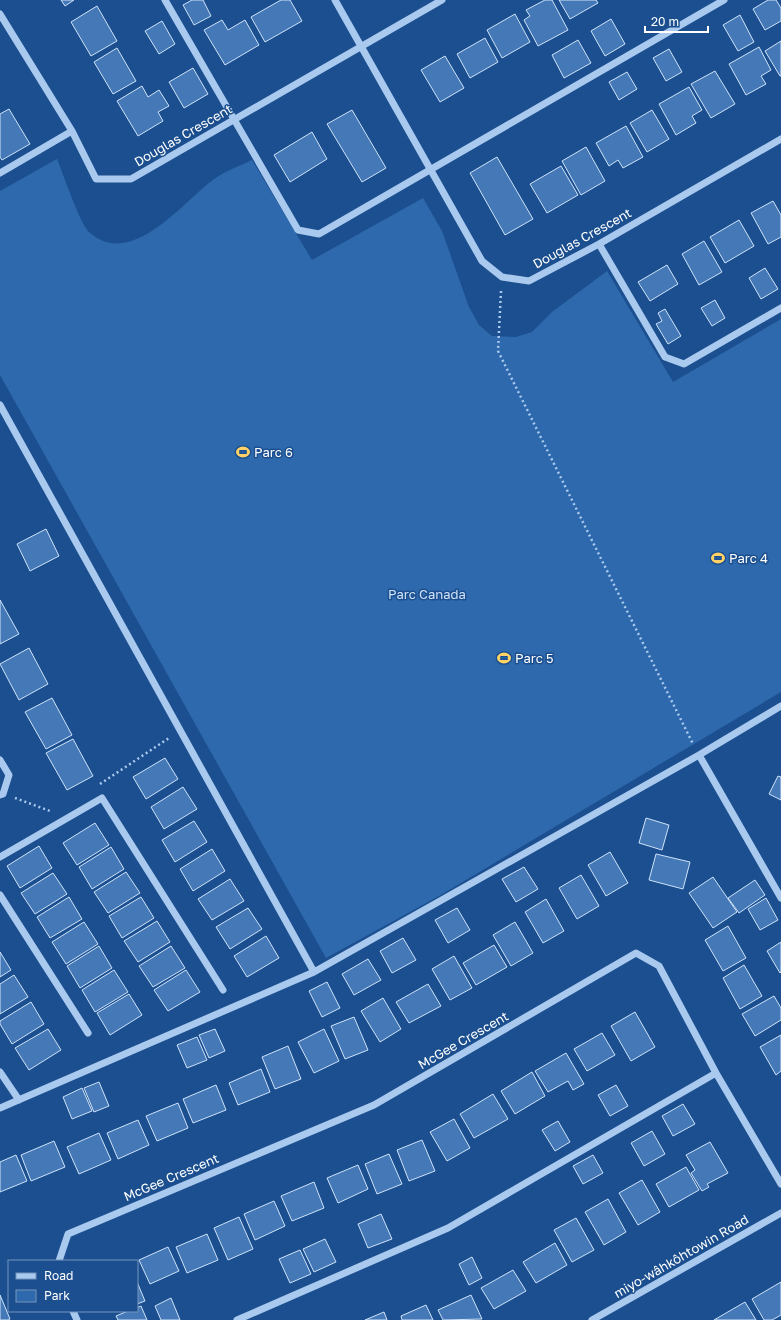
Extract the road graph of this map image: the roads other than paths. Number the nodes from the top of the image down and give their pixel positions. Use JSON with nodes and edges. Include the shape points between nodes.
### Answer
{"nodes":[{"id":1,"x":165,"y":0,"type":"edge"},
{"id":2,"x":335,"y":0,"type":"edge"},
{"id":3,"x":442,"y":0,"type":"edge"},
{"id":4,"x":724,"y":0,"type":"edge"},
{"id":5,"x":0,"y":14,"type":"edge"},
{"id":6,"x":362,"y":47,"type":"junction"},
{"id":7,"x":233,"y":119,"type":"junction"},
{"id":8,"x":72,"y":131,"type":"junction"},
{"id":9,"x":781,"y":138,"type":"edge"},
{"id":10,"x":432,"y":169,"type":"junction"},
{"id":11,"x":0,"y":173,"type":"edge"},
{"id":12,"x":599,"y":244,"type":"junction"},
{"id":13,"x":781,"y":308,"type":"edge"},
{"id":14,"x":0,"y":405,"type":"edge"},
{"id":15,"x":781,"y":706,"type":"edge"},
{"id":16,"x":698,"y":755,"type":"junction"},
{"id":17,"x":0,"y":760,"type":"edge"},
{"id":18,"x":1,"y":794,"type":"edge"},
{"id":19,"x":0,"y":857,"type":"edge"},
{"id":20,"x":0,"y":895,"type":"edge"},
{"id":21,"x":781,"y":898,"type":"edge"},
{"id":22,"x":314,"y":972,"type":"junction"},
{"id":23,"x":223,"y":990,"type":"dead end"},
{"id":24,"x":88,"y":1033,"type":"dead end"},
{"id":25,"x":0,"y":1072,"type":"edge"},
{"id":26,"x":716,"y":1073,"type":"junction"},
{"id":27,"x":19,"y":1100,"type":"junction"},
{"id":28,"x":0,"y":1108,"type":"edge"},
{"id":29,"x":781,"y":1184,"type":"edge"},
{"id":30,"x":781,"y":1213,"type":"edge"},
{"id":31,"x":59,"y":1260,"type":"edge"},
{"id":32,"x":237,"y":1320,"type":"edge"},
{"id":33,"x":592,"y":1320,"type":"edge"}],
"edges":[{"from":1,"to":7,"type":"street"},
{"from":2,"to":6,"type":"street"},
{"from":3,"to":6,"type":"street","name":"Douglas Crescent"},
{"from":4,"to":10,"type":"street"},
{"from":5,"to":8,"type":"street","name":"Douglas Crescent"},
{"from":6,"to":7,"type":"street","name":"Douglas Crescent"},
{"from":6,"to":10,"type":"street"},
{"from":7,"to":8,"type":"street","name":"Douglas Crescent","via":[[131,179],[96,179]]},
{"from":7,"to":10,"type":"street","via":[[298,230],[319,234]]},
{"from":8,"to":11,"type":"street"},
{"from":9,"to":12,"type":"street","name":"Douglas Crescent"},
{"from":10,"to":12,"type":"street","name":"Douglas Crescent","via":[[482,261],[502,277],[529,281]]},
{"from":12,"to":13,"type":"street","via":[[665,357],[684,364]]},
{"from":14,"to":22,"type":"street"},
{"from":15,"to":16,"type":"street"},
{"from":16,"to":21,"type":"street"},
{"from":16,"to":22,"type":"street"},
{"from":17,"to":18,"type":"street","via":[[8,775]]},
{"from":19,"to":23,"type":"street","via":[[102,798]]},
{"from":20,"to":24,"type":"street"},
{"from":22,"to":27,"type":"street"},
{"from":25,"to":27,"type":"street"},
{"from":26,"to":29,"type":"street","name":"McGee Crescent"},
{"from":26,"to":31,"type":"street","name":"McGee Crescent","via":[[659,966],[636,953],[374,1105],[68,1234]]},
{"from":26,"to":32,"type":"street","via":[[448,1228]]},
{"from":27,"to":28,"type":"street"},
{"from":30,"to":33,"type":"street","name":"miyo-wâhkôhtowin Road"}]}
